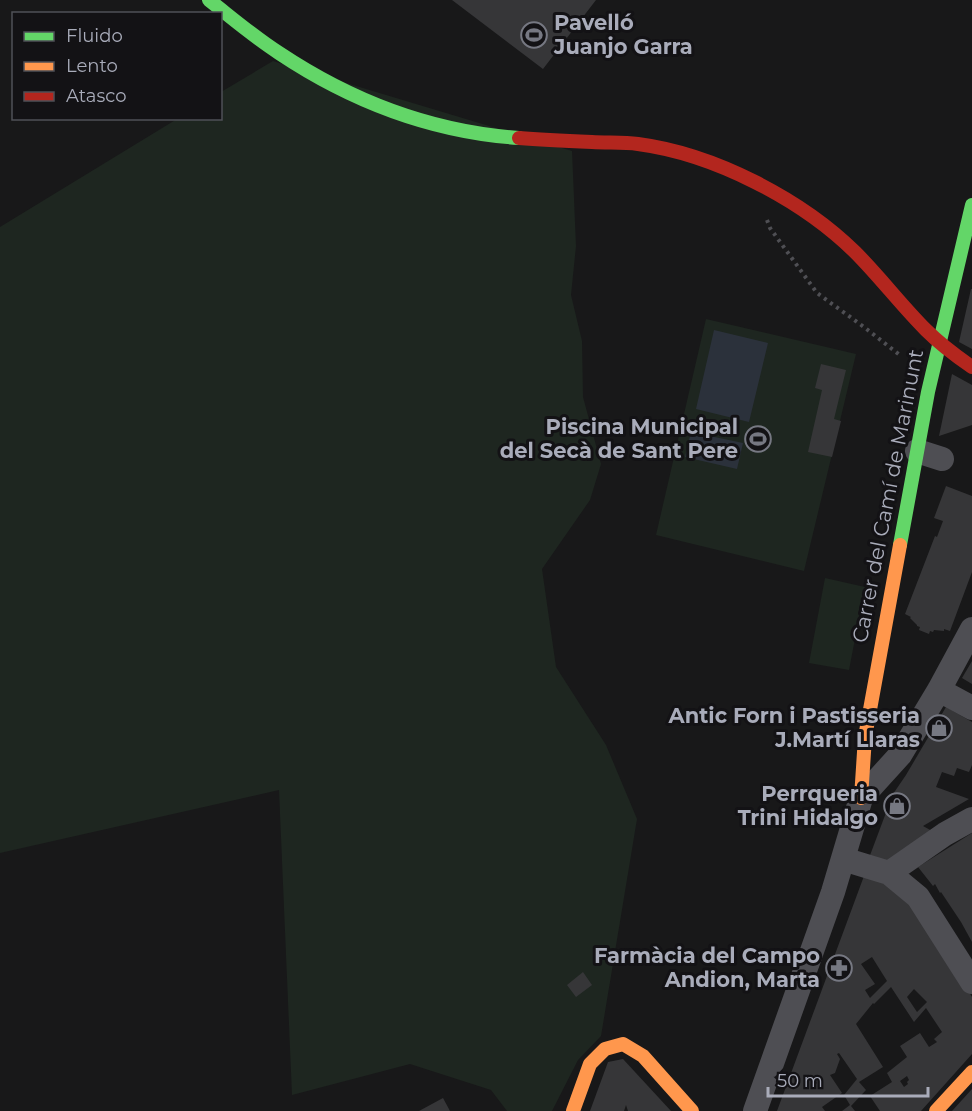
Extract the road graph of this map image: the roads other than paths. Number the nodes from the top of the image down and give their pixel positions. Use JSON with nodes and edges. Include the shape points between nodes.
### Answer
{"nodes":[{"id":1,"x":209,"y":0,"type":"edge"},
{"id":2,"x":972,"y":205,"type":"edge"},
{"id":3,"x":970,"y":220,"type":"edge"},
{"id":4,"x":939,"y":342,"type":"junction"},
{"id":5,"x":972,"y":367,"type":"edge"},
{"id":6,"x":917,"y":451,"type":"junction"},
{"id":7,"x":942,"y":459,"type":"dead end"},
{"id":8,"x":972,"y":629,"type":"edge"},
{"id":9,"x":939,"y":690,"type":"junction"},
{"id":10,"x":972,"y":708,"type":"edge"},
{"id":11,"x":861,"y":798,"type":"junction"},
{"id":12,"x":972,"y":819,"type":"edge"},
{"id":13,"x":843,"y":860,"type":"junction"},
{"id":14,"x":889,"y":873,"type":"junction"},
{"id":15,"x":972,"y":982,"type":"edge"},
{"id":16,"x":972,"y":1072,"type":"edge"},
{"id":17,"x":573,"y":1111,"type":"edge"},
{"id":18,"x":692,"y":1111,"type":"edge"},
{"id":19,"x":755,"y":1111,"type":"edge"},
{"id":20,"x":936,"y":1111,"type":"edge"}],
"edges":[{"from":1,"to":4,"type":"street","via":[[303,69],[418,120],[503,136],[648,145],[751,181],[830,230]]},
{"from":2,"to":3,"type":"street","name":"Carrer del Camí de Marinunt"},
{"from":3,"to":4,"type":"street","name":"Carrer del Camí de Marinunt"},
{"from":4,"to":5,"type":"street"},
{"from":4,"to":6,"type":"street","name":"Carrer del Camí de Marinunt"},
{"from":6,"to":7,"type":"street"},
{"from":6,"to":11,"type":"street","name":"Carrer del Camí de Marinunt","via":[[865,737]]},
{"from":8,"to":9,"type":"street"},
{"from":9,"to":10,"type":"street"},
{"from":9,"to":11,"type":"street","via":[[900,754]]},
{"from":11,"to":13,"type":"street"},
{"from":12,"to":14,"type":"street"},
{"from":13,"to":14,"type":"street"},
{"from":13,"to":19,"type":"street"},
{"from":14,"to":15,"type":"street","via":[[918,897]]},
{"from":16,"to":20,"type":"street"},
{"from":17,"to":18,"type":"street","via":[[590,1064],[604,1049],[623,1044],[643,1056]]}]}
